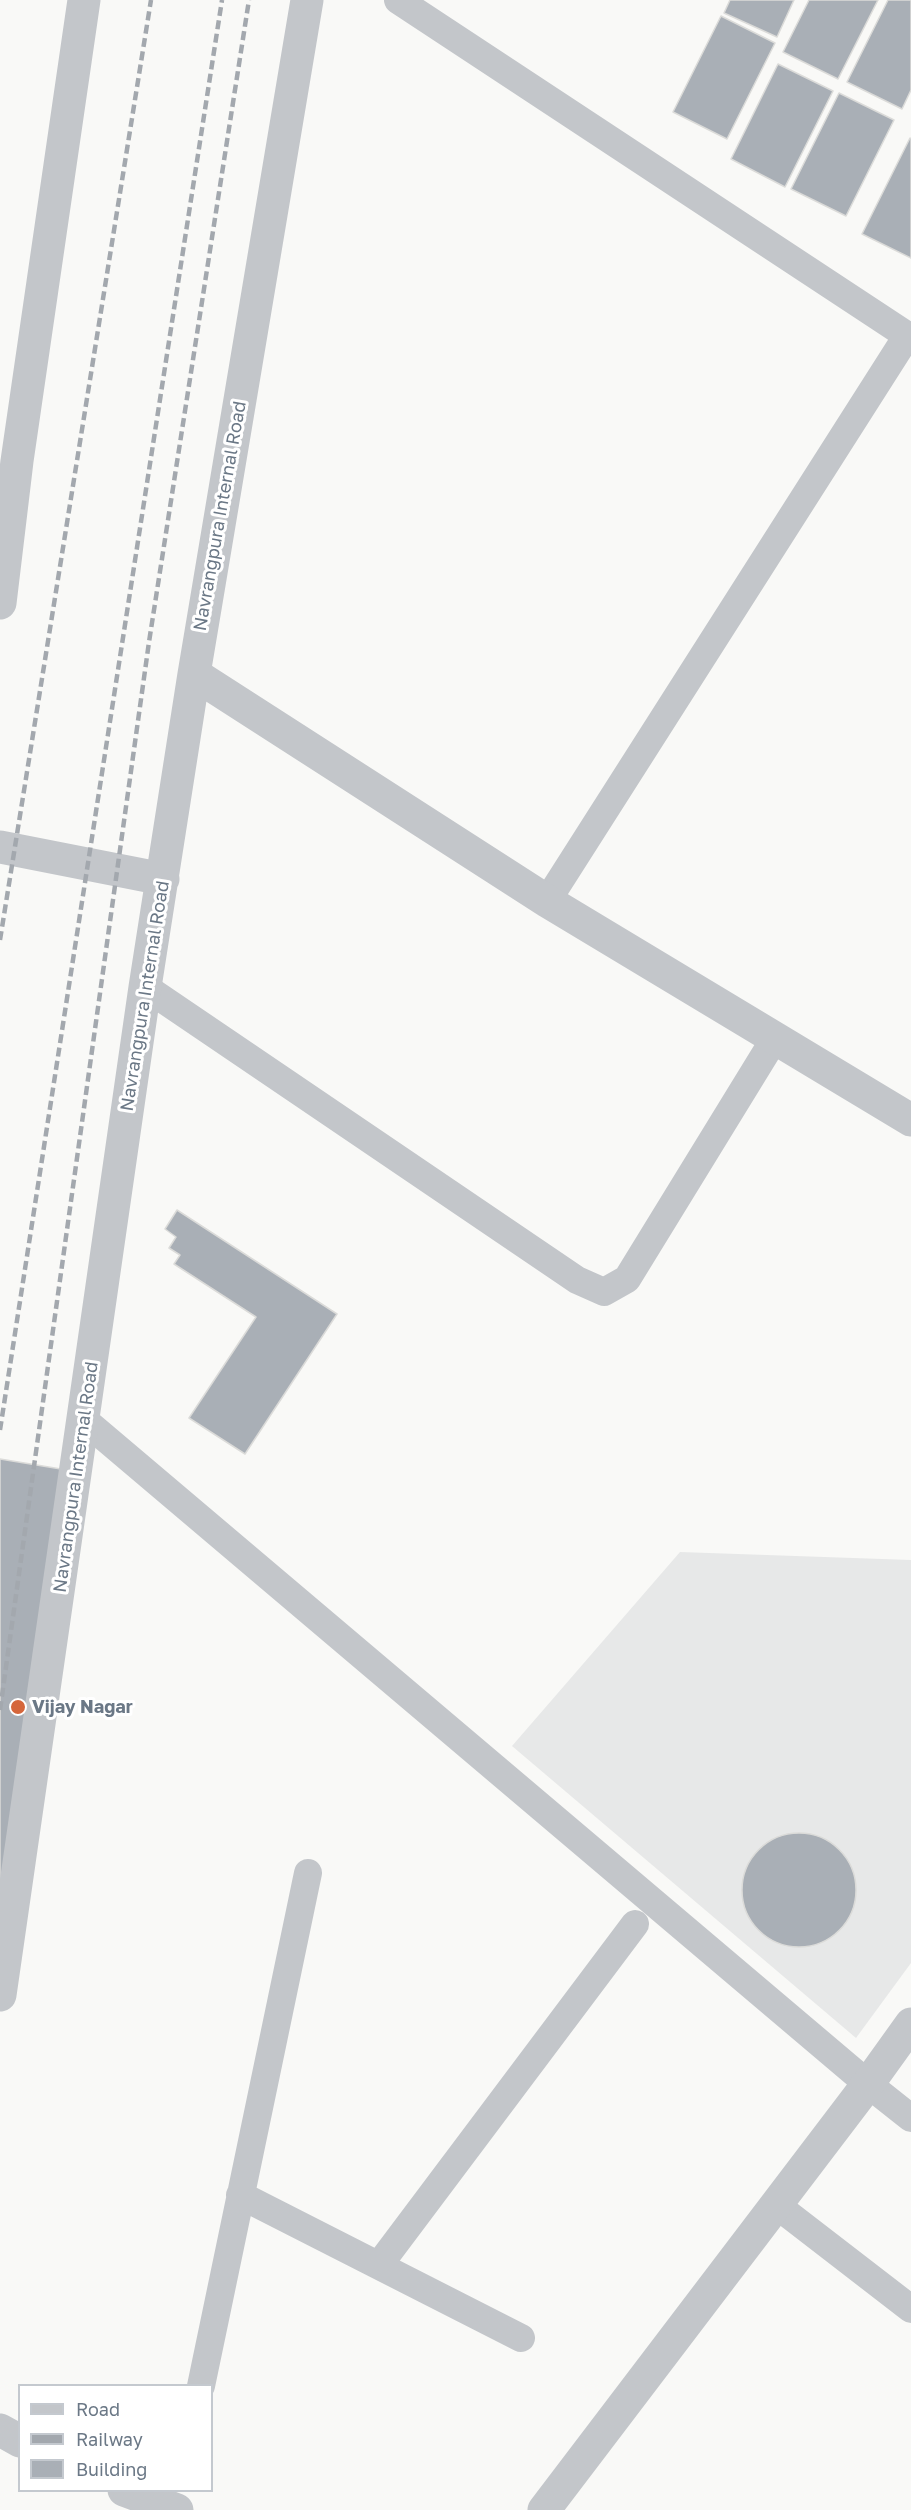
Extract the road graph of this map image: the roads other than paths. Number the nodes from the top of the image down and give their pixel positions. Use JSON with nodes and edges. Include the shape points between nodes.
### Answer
{"nodes":[{"id":1,"x":84,"y":0,"type":"edge"},
{"id":2,"x":307,"y":0,"type":"edge"},
{"id":3,"x":398,"y":0,"type":"edge"},
{"id":4,"x":909,"y":337,"type":"edge"},
{"id":5,"x":0,"y":603,"type":"edge"},
{"id":6,"x":194,"y":674,"type":"junction"},
{"id":7,"x":0,"y":847,"type":"edge"},
{"id":8,"x":163,"y":879,"type":"junction"},
{"id":9,"x":547,"y":901,"type":"junction"},
{"id":10,"x":145,"y":987,"type":"junction"},
{"id":11,"x":775,"y":1038,"type":"junction"},
{"id":12,"x":911,"y":1120,"type":"edge"},
{"id":13,"x":84,"y":1420,"type":"junction"},
{"id":14,"x":308,"y":1873,"type":"dead end"},
{"id":15,"x":635,"y":1924,"type":"dead end"},
{"id":16,"x":0,"y":1995,"type":"edge"},
{"id":17,"x":911,"y":2024,"type":"edge"},
{"id":18,"x":868,"y":2084,"type":"junction"},
{"id":19,"x":911,"y":2118,"type":"edge"},
{"id":20,"x":240,"y":2194,"type":"junction"},
{"id":21,"x":775,"y":2204,"type":"junction"},
{"id":22,"x":379,"y":2265,"type":"junction"},
{"id":23,"x":911,"y":2309,"type":"edge"},
{"id":24,"x":521,"y":2338,"type":"dead end"},
{"id":25,"x":201,"y":2384,"type":"edge"},
{"id":26,"x":0,"y":2430,"type":"edge"},
{"id":27,"x":18,"y":2440,"type":"edge"},
{"id":28,"x":132,"y":2492,"type":"edge"},
{"id":29,"x":177,"y":2503,"type":"edge"},
{"id":30,"x":544,"y":2510,"type":"edge"}],
"edges":[{"from":1,"to":5,"type":"street"},
{"from":2,"to":6,"type":"street","name":"Navrangpura Internal Road"},
{"from":3,"to":4,"type":"street"},
{"from":4,"to":9,"type":"street"},
{"from":6,"to":8,"type":"street","name":"Navrangpura Internal Road"},
{"from":6,"to":9,"type":"street"},
{"from":7,"to":8,"type":"street"},
{"from":8,"to":10,"type":"street","name":"Navrangpura Internal Road"},
{"from":9,"to":11,"type":"street"},
{"from":10,"to":11,"type":"street","via":[[567,1274],[604,1292],[627,1279]]},
{"from":10,"to":13,"type":"street","name":"Navrangpura Internal Road"},
{"from":11,"to":12,"type":"street"},
{"from":13,"to":16,"type":"street","name":"Navrangpura Internal Road"},
{"from":13,"to":18,"type":"street"},
{"from":14,"to":20,"type":"street"},
{"from":15,"to":22,"type":"street"},
{"from":17,"to":18,"type":"street"},
{"from":18,"to":19,"type":"street"},
{"from":18,"to":21,"type":"street"},
{"from":20,"to":22,"type":"street"},
{"from":20,"to":25,"type":"street"},
{"from":21,"to":23,"type":"street"},
{"from":21,"to":30,"type":"street"},
{"from":22,"to":24,"type":"street"},
{"from":26,"to":27,"type":"street"},
{"from":28,"to":29,"type":"street"}]}
